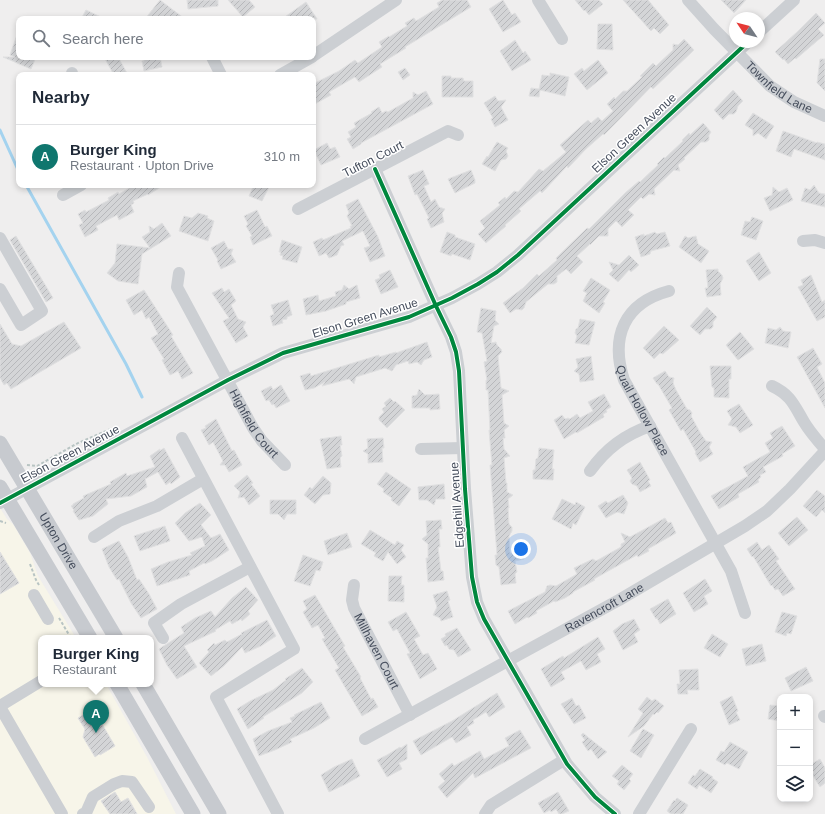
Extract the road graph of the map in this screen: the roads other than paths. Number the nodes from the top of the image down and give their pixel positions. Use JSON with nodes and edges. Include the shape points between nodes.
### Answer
{"nodes":[{"id":1,"x":538,"y":0,"type":"edge"},
{"id":2,"x":688,"y":0,"type":"edge"},
{"id":3,"x":794,"y":0,"type":"edge"},
{"id":4,"x":391,"y":1,"type":"edge"},
{"id":5,"x":765,"y":27,"type":"edge"},
{"id":6,"x":562,"y":39,"type":"dead end"},
{"id":7,"x":741,"y":48,"type":"edge"},
{"id":8,"x":737,"y":52,"type":"junction"},
{"id":9,"x":316,"y":54,"type":"edge"},
{"id":10,"x":214,"y":60,"type":"edge"},
{"id":11,"x":307,"y":60,"type":"edge"},
{"id":12,"x":220,"y":72,"type":"edge"},
{"id":13,"x":285,"y":72,"type":"edge"},
{"id":14,"x":825,"y":116,"type":"edge"},
{"id":15,"x":458,"y":135,"type":"dead end"},
{"id":16,"x":375,"y":169,"type":"junction"},
{"id":17,"x":75,"y":188,"type":"edge"},
{"id":18,"x":62,"y":195,"type":"dead end"},
{"id":19,"x":298,"y":209,"type":"dead end"},
{"id":20,"x":0,"y":238,"type":"edge"},
{"id":21,"x":803,"y":241,"type":"dead end"},
{"id":22,"x":825,"y":243,"type":"edge"},
{"id":23,"x":179,"y":273,"type":"dead end"},
{"id":24,"x":0,"y":289,"type":"edge"},
{"id":25,"x":669,"y":291,"type":"dead end"},
{"id":26,"x":436,"y":306,"type":"junction"},
{"id":27,"x":228,"y":380,"type":"junction"},
{"id":28,"x":772,"y":386,"type":"dead end"},
{"id":29,"x":650,"y":426,"type":"junction"},
{"id":30,"x":182,"y":438,"type":"dead end"},
{"id":31,"x":0,"y":443,"type":"edge"},
{"id":32,"x":463,"y":448,"type":"junction"},
{"id":33,"x":421,"y":449,"type":"dead end"},
{"id":34,"x":825,"y":450,"type":"edge"},
{"id":35,"x":285,"y":464,"type":"dead end"},
{"id":36,"x":590,"y":471,"type":"dead end"},
{"id":37,"x":204,"y":479,"type":"junction"},
{"id":38,"x":27,"y":488,"type":"junction"},
{"id":39,"x":2,"y":496,"type":"edge"},
{"id":40,"x":94,"y":537,"type":"dead end"},
{"id":41,"x":716,"y":544,"type":"junction"},
{"id":42,"x":250,"y":567,"type":"junction"},
{"id":43,"x":354,"y":585,"type":"dead end"},
{"id":44,"x":37,"y":591,"type":"road end"},
{"id":45,"x":745,"y":612,"type":"dead end"},
{"id":46,"x":52,"y":615,"type":"road end"},
{"id":47,"x":88,"y":635,"type":"edge"},
{"id":48,"x":114,"y":635,"type":"edge"},
{"id":49,"x":163,"y":638,"type":"dead end"},
{"id":50,"x":508,"y":660,"type":"junction"},
{"id":51,"x":38,"y":683,"type":"edge"},
{"id":52,"x":119,"y":687,"type":"edge"},
{"id":53,"x":145,"y":687,"type":"edge"},
{"id":54,"x":0,"y":707,"type":"edge"},
{"id":55,"x":410,"y":715,"type":"junction"},
{"id":56,"x":692,"y":729,"type":"dead end"},
{"id":57,"x":365,"y":739,"type":"dead end"},
{"id":58,"x":564,"y":760,"type":"junction"},
{"id":59,"x":149,"y":807,"type":"dead end"},
{"id":60,"x":85,"y":813,"type":"edge"},
{"id":61,"x":62,"y":814,"type":"edge"},
{"id":62,"x":193,"y":814,"type":"edge"},
{"id":63,"x":219,"y":814,"type":"edge"},
{"id":64,"x":278,"y":814,"type":"edge"},
{"id":65,"x":485,"y":814,"type":"edge"},
{"id":66,"x":615,"y":814,"type":"edge"},
{"id":67,"x":639,"y":814,"type":"edge"}],
"edges":[{"from":1,"to":6,"type":"street"},
{"from":2,"to":8,"type":"street","name":"Townfield Lane"},
{"from":3,"to":5,"type":"street"},
{"from":4,"to":9,"type":"street"},
{"from":7,"to":8,"type":"street","name":"Elson Green Avenue"},
{"from":8,"to":14,"type":"street","name":"Townfield Lane","via":[[770,86],[794,102]]},
{"from":8,"to":26,"type":"street","name":"Elson Green Avenue","via":[[518,255],[478,284]]},
{"from":10,"to":12,"type":"street"},
{"from":11,"to":13,"type":"street"},
{"from":15,"to":16,"type":"street","name":"Tufton Court","via":[[448,132]]},
{"from":16,"to":19,"type":"street","name":"Tufton Court"},
{"from":16,"to":26,"type":"street","name":"Edgehill Avenue"},
{"from":17,"to":18,"type":"street"},
{"from":20,"to":24,"type":"street","via":[[42,311],[21,325]]},
{"from":21,"to":22,"type":"street","via":[[815,240]]},
{"from":23,"to":27,"type":"street","name":"Highfield Court","via":[[178,287]]},
{"from":25,"to":29,"type":"street","name":"Quail Hollow Place","via":[[647,299],[637,306],[623,324],[618,342],[620,368],[624,380]]},
{"from":26,"to":27,"type":"street","name":"Elson Green Avenue","via":[[409,317],[283,353]]},
{"from":26,"to":32,"type":"street","name":"Edgehill Avenue","via":[[456,352]]},
{"from":27,"to":35,"type":"street","name":"Highfield Court","via":[[253,428]]},
{"from":27,"to":38,"type":"street","name":"Elson Green Avenue"},
{"from":28,"to":34,"type":"street","via":[[794,404]]},
{"from":29,"to":36,"type":"street","via":[[624,437],[611,447]]},
{"from":29,"to":41,"type":"street","name":"Quail Hollow Place"},
{"from":30,"to":37,"type":"street"},
{"from":31,"to":38,"type":"main road","name":"Upton Drive"},
{"from":32,"to":33,"type":"street"},
{"from":32,"to":50,"type":"street","name":"Edgehill Avenue","via":[[473,584],[484,619]]},
{"from":34,"to":41,"type":"street","name":"Ravencroft Lane","via":[[767,510]]},
{"from":37,"to":40,"type":"street","via":[[157,506],[119,521]]},
{"from":37,"to":42,"type":"street"},
{"from":38,"to":39,"type":"street","name":"Elson Green Avenue"},
{"from":38,"to":48,"type":"main road","name":"Upton Drive"},
{"from":39,"to":47,"type":"main road","name":"Upton Drive"},
{"from":41,"to":45,"type":"street","name":"Quail Hollow Place","via":[[731,571]]},
{"from":41,"to":50,"type":"street","name":"Ravencroft Lane"},
{"from":42,"to":49,"type":"street","via":[[181,604],[154,623]]},
{"from":42,"to":64,"type":"street","via":[[294,649],[216,697]]},
{"from":43,"to":55,"type":"street","name":"Millhaven Court","via":[[354,608]]},
{"from":44,"to":46,"type":"street"},
{"from":50,"to":55,"type":"street","name":"Ravencroft Lane"},
{"from":50,"to":58,"type":"street","name":"Edgehill Avenue"},
{"from":51,"to":54,"type":"street"},
{"from":52,"to":62,"type":"main road"},
{"from":53,"to":63,"type":"main road"},
{"from":54,"to":61,"type":"street"},
{"from":55,"to":57,"type":"street","name":"Ravencroft Lane"},
{"from":56,"to":67,"type":"street"},
{"from":58,"to":65,"type":"street","via":[[491,805]]},
{"from":58,"to":66,"type":"street","name":"Edgehill Avenue","via":[[595,797]]},
{"from":59,"to":60,"type":"street","via":[[132,782],[122,781],[93,797]]}]}
